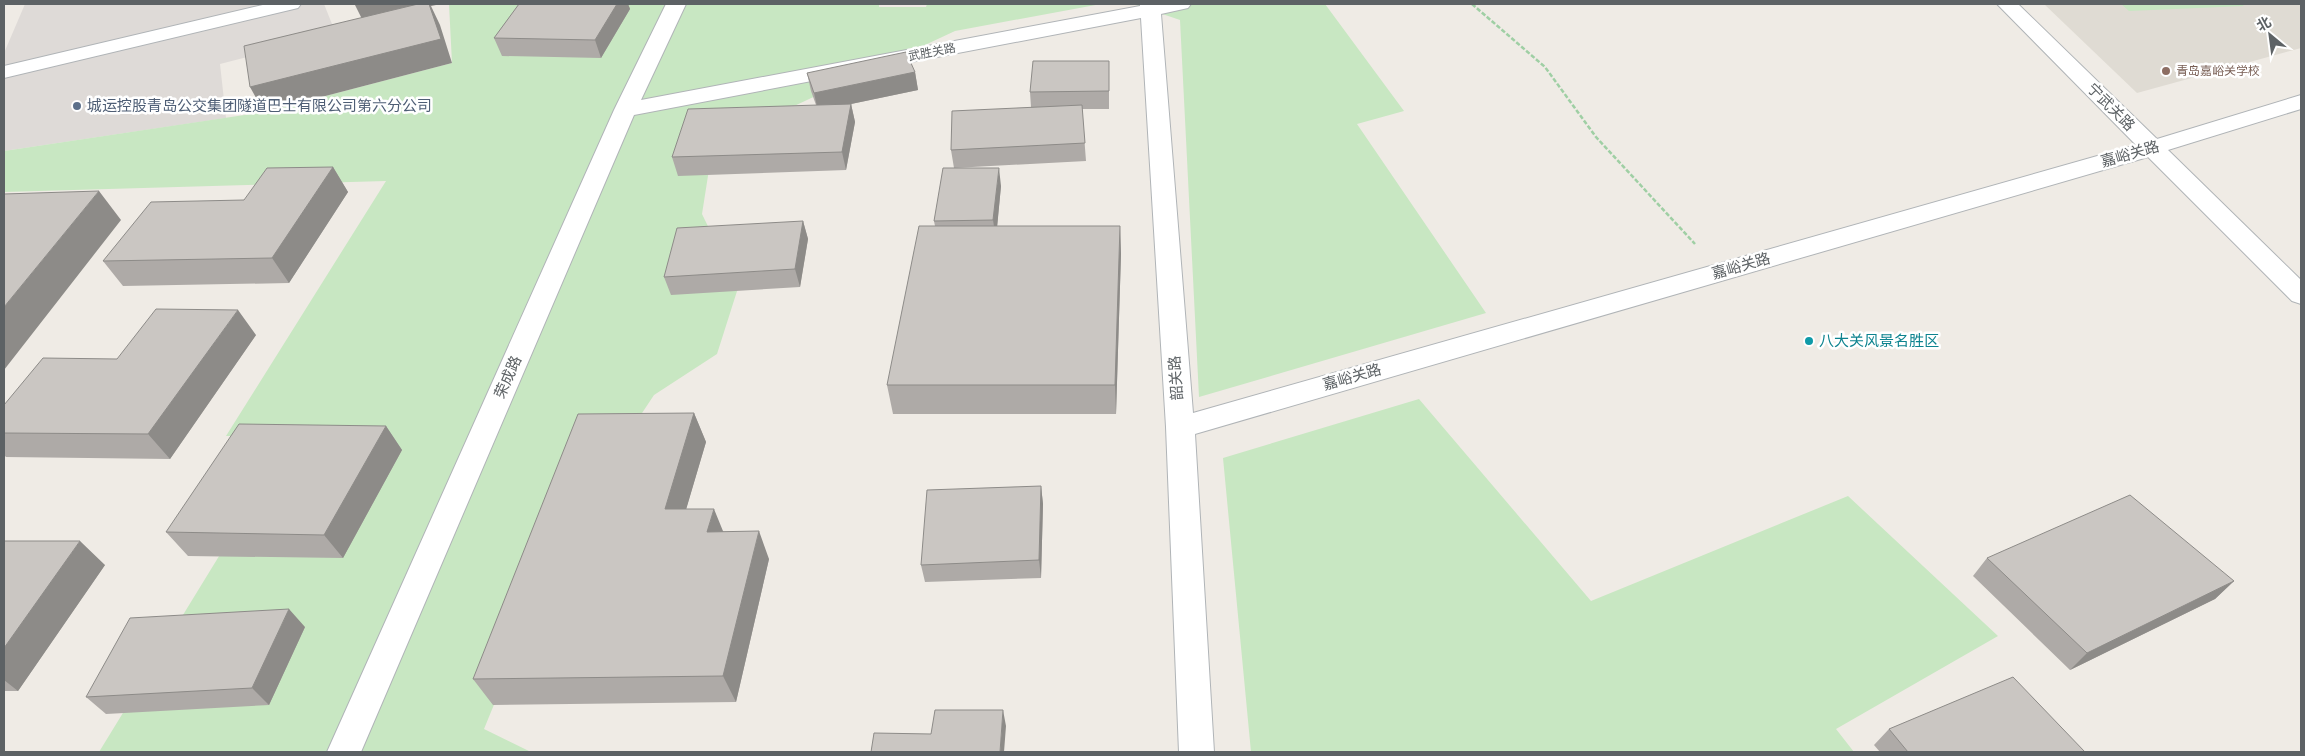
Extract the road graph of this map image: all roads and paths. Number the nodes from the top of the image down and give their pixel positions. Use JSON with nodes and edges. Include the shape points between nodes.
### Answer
{"nodes":[{"id":1,"x":291,"y":4,"type":"edge"},
{"id":2,"x":676,"y":4,"type":"edge"},
{"id":3,"x":1181,"y":4,"type":"edge"},
{"id":4,"x":1472,"y":4,"type":"edge"},
{"id":5,"x":2007,"y":4,"type":"edge"},
{"id":6,"x":1150,"y":7,"type":"edge"},
{"id":7,"x":4,"y":72,"type":"edge"},
{"id":8,"x":2301,"y":102,"type":"edge"},
{"id":9,"x":625,"y":110,"type":"junction"},
{"id":10,"x":2152,"y":148,"type":"junction"},
{"id":11,"x":1720,"y":272,"type":"junction"},
{"id":12,"x":2301,"y":294,"type":"edge"},
{"id":13,"x":1180,"y":427,"type":"junction"},
{"id":14,"x":344,"y":752,"type":"edge"},
{"id":15,"x":1196,"y":752,"type":"edge"}],
"edges":[{"from":1,"to":7,"type":"street"},
{"from":2,"to":9,"type":"street","name":"荣成路"},
{"from":3,"to":6,"type":"street","name":"武胜关路"},
{"from":4,"to":11,"type":"path","via":[[1545,67],[1596,137]]},
{"from":5,"to":10,"type":"street","name":"宁武关路"},
{"from":6,"to":9,"type":"street","name":"武胜关路"},
{"from":6,"to":13,"type":"street","name":"韶关路"},
{"from":8,"to":10,"type":"street","name":"嘉峪关路"},
{"from":9,"to":14,"type":"street","name":"荣成路"},
{"from":10,"to":11,"type":"street","name":"嘉峪关路"},
{"from":10,"to":12,"type":"street","name":"宁武关路"},
{"from":11,"to":13,"type":"street","name":"嘉峪关路"},
{"from":13,"to":15,"type":"street","name":"韶关路"}]}
